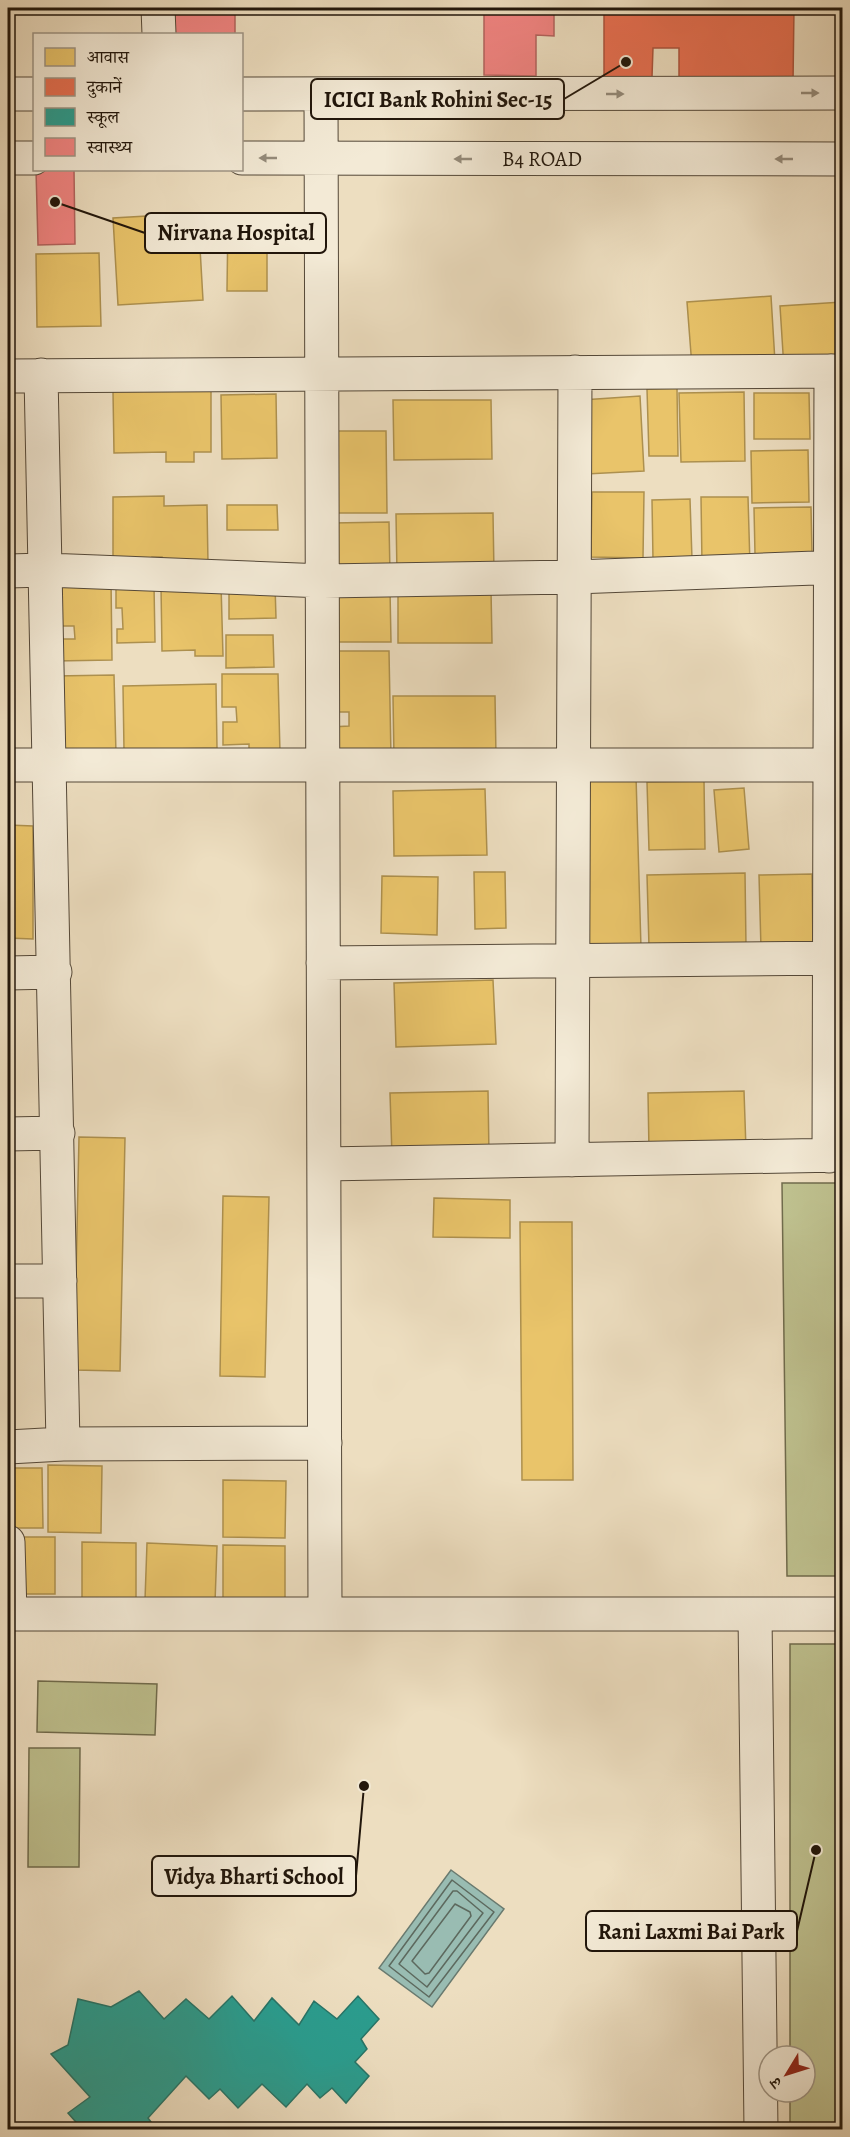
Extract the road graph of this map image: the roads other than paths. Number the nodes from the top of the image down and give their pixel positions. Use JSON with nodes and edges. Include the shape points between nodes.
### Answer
{"nodes":[{"id":1,"x":158,"y":8,"type":"edge"},
{"id":2,"x":159,"y":33,"type":"edge"},
{"id":3,"x":843,"y":93,"type":"edge"},
{"id":4,"x":8,"y":94,"type":"edge"},
{"id":5,"x":33,"y":94,"type":"edge"},
{"id":6,"x":243,"y":94,"type":"edge"},
{"id":7,"x":321,"y":94,"type":"junction"},
{"id":8,"x":8,"y":158,"type":"edge"},
{"id":9,"x":33,"y":158,"type":"edge"},
{"id":10,"x":243,"y":158,"type":"edge"},
{"id":11,"x":321,"y":159,"type":"junction"},
{"id":12,"x":843,"y":159,"type":"edge"},
{"id":13,"x":837,"y":371,"type":"edge"},
{"id":14,"x":575,"y":372,"type":"junction"},
{"id":15,"x":321,"y":373,"type":"junction"},
{"id":16,"x":41,"y":375,"type":"junction"},
{"id":17,"x":8,"y":376,"type":"edge"},
{"id":18,"x":836,"y":567,"type":"edge"},
{"id":19,"x":46,"y":570,"type":"junction"},
{"id":20,"x":8,"y":571,"type":"edge"},
{"id":21,"x":574,"y":577,"type":"junction"},
{"id":22,"x":324,"y":581,"type":"junction"},
{"id":23,"x":51,"y":764,"type":"junction"},
{"id":24,"x":322,"y":764,"type":"junction"},
{"id":25,"x":8,"y":765,"type":"edge"},
{"id":26,"x":573,"y":765,"type":"junction"},
{"id":27,"x":836,"y":765,"type":"edge"},
{"id":28,"x":836,"y":958,"type":"edge"},
{"id":29,"x":573,"y":961,"type":"junction"},
{"id":30,"x":323,"y":963,"type":"junction"},
{"id":31,"x":55,"y":972,"type":"junction"},
{"id":32,"x":8,"y":973,"type":"edge"},
{"id":33,"x":57,"y":1133,"type":"junction"},
{"id":34,"x":8,"y":1134,"type":"edge"},
{"id":35,"x":836,"y":1156,"type":"edge"},
{"id":36,"x":572,"y":1160,"type":"junction"},
{"id":37,"x":324,"y":1164,"type":"junction"},
{"id":38,"x":8,"y":1281,"type":"edge"},
{"id":39,"x":60,"y":1281,"type":"junction"},
{"id":40,"x":325,"y":1443,"type":"junction"},
{"id":41,"x":63,"y":1444,"type":"junction"},
{"id":42,"x":8,"y":1447,"type":"edge"},
{"id":43,"x":8,"y":1542,"type":"edge"},
{"id":44,"x":9,"y":1614,"type":"edge"},
{"id":45,"x":325,"y":1614,"type":"junction"},
{"id":46,"x":755,"y":1614,"type":"junction"},
{"id":47,"x":843,"y":1614,"type":"edge"},
{"id":48,"x":761,"y":2130,"type":"edge"}],
"edges":[{"from":1,"to":2,"type":"street"},
{"from":7,"to":3,"type":"street","one_way":true},
{"from":4,"to":5,"type":"street"},
{"from":6,"to":7,"type":"street"},
{"from":7,"to":11,"type":"street"},
{"from":8,"to":9,"type":"street"},
{"from":11,"to":10,"type":"street","name":"B4 ROAD","one_way":true},
{"from":12,"to":11,"type":"street","name":"B4 ROAD","one_way":true},
{"from":11,"to":15,"type":"street"},
{"from":13,"to":14,"type":"street"},
{"from":13,"to":18,"type":"street"},
{"from":14,"to":15,"type":"street"},
{"from":14,"to":21,"type":"street"},
{"from":15,"to":16,"type":"street"},
{"from":15,"to":22,"type":"street"},
{"from":16,"to":17,"type":"street"},
{"from":16,"to":19,"type":"street"},
{"from":18,"to":21,"type":"street"},
{"from":18,"to":27,"type":"street"},
{"from":19,"to":20,"type":"street"},
{"from":19,"to":22,"type":"street"},
{"from":19,"to":23,"type":"street"},
{"from":21,"to":22,"type":"street"},
{"from":21,"to":26,"type":"street"},
{"from":22,"to":24,"type":"street"},
{"from":23,"to":24,"type":"street"},
{"from":23,"to":25,"type":"street"},
{"from":23,"to":31,"type":"street"},
{"from":24,"to":26,"type":"street"},
{"from":24,"to":30,"type":"street"},
{"from":26,"to":27,"type":"street"},
{"from":26,"to":29,"type":"street"},
{"from":27,"to":28,"type":"street"},
{"from":28,"to":29,"type":"street"},
{"from":28,"to":35,"type":"street"},
{"from":29,"to":30,"type":"street"},
{"from":29,"to":36,"type":"street"},
{"from":30,"to":37,"type":"street"},
{"from":31,"to":32,"type":"street"},
{"from":31,"to":33,"type":"street"},
{"from":33,"to":34,"type":"street"},
{"from":33,"to":39,"type":"street"},
{"from":35,"to":36,"type":"street"},
{"from":36,"to":37,"type":"street"},
{"from":37,"to":40,"type":"street"},
{"from":38,"to":39,"type":"street"},
{"from":39,"to":41,"type":"street"},
{"from":40,"to":41,"type":"street"},
{"from":40,"to":45,"type":"street"},
{"from":41,"to":42,"type":"street"},
{"from":43,"to":44,"type":"street"},
{"from":44,"to":45,"type":"street"},
{"from":45,"to":46,"type":"street"},
{"from":46,"to":47,"type":"street"},
{"from":46,"to":48,"type":"street"}]}
